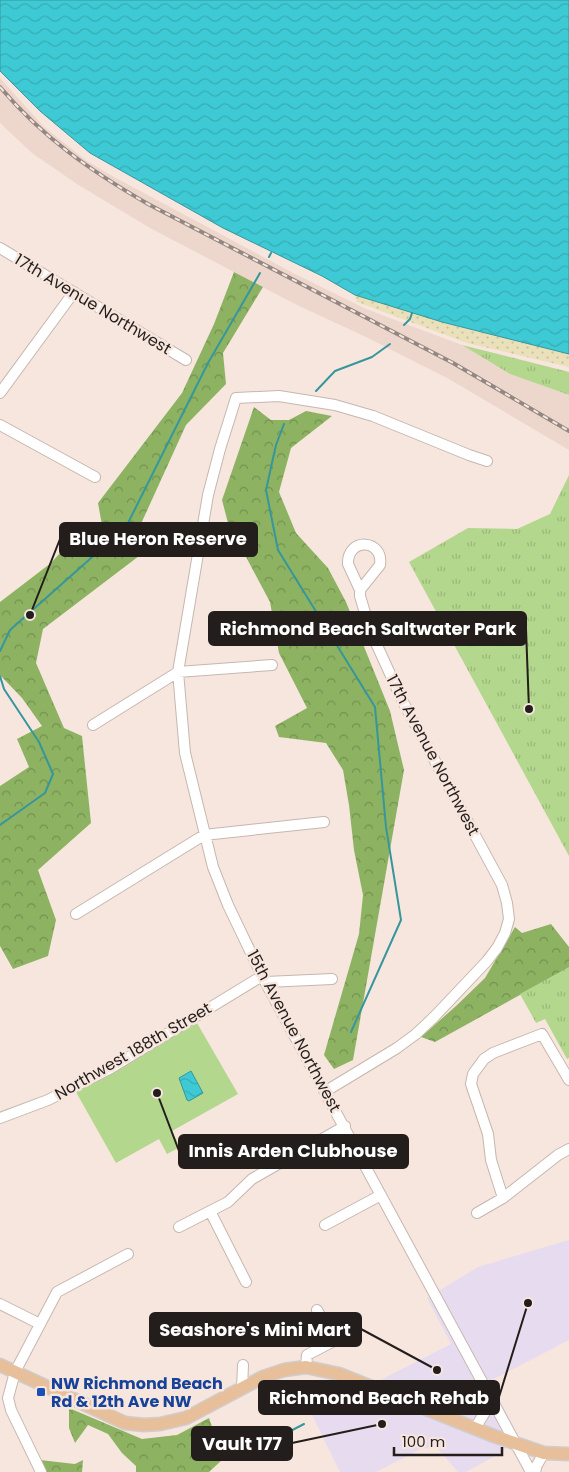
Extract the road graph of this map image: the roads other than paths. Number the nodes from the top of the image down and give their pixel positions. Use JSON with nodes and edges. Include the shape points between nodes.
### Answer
{"nodes":[{"id":1,"x":0,"y":248,"type":"edge"},
{"id":2,"x":74,"y":292,"type":"junction"},
{"id":3,"x":186,"y":360,"type":"dead end"},
{"id":4,"x":0,"y":393,"type":"edge"},
{"id":5,"x":0,"y":425,"type":"edge"},
{"id":6,"x":487,"y":461,"type":"dead end"},
{"id":7,"x":95,"y":477,"type":"dead end"},
{"id":8,"x":360,"y":590,"type":"dead end"},
{"id":9,"x":272,"y":665,"type":"dead end"},
{"id":10,"x":178,"y":672,"type":"junction"},
{"id":11,"x":93,"y":725,"type":"dead end"},
{"id":12,"x":324,"y":822,"type":"dead end"},
{"id":13,"x":204,"y":835,"type":"junction"},
{"id":14,"x":76,"y":914,"type":"dead end"},
{"id":15,"x":264,"y":979,"type":"junction"},
{"id":16,"x":332,"y":979,"type":"dead end"},
{"id":17,"x":569,"y":1080,"type":"edge"},
{"id":18,"x":326,"y":1091,"type":"junction"},
{"id":19,"x":0,"y":1118,"type":"edge"},
{"id":20,"x":345,"y":1126,"type":"junction"},
{"id":21,"x":569,"y":1149,"type":"edge"},
{"id":22,"x":381,"y":1195,"type":"junction"},
{"id":23,"x":504,"y":1198,"type":"junction"},
{"id":24,"x":210,"y":1211,"type":"junction"},
{"id":25,"x":477,"y":1213,"type":"dead end"},
{"id":26,"x":325,"y":1225,"type":"dead end"},
{"id":27,"x":179,"y":1227,"type":"dead end"},
{"id":28,"x":128,"y":1254,"type":"dead end"},
{"id":29,"x":246,"y":1282,"type":"dead end"},
{"id":30,"x":0,"y":1304,"type":"edge"},
{"id":31,"x":317,"y":1310,"type":"dead end"},
{"id":32,"x":40,"y":1324,"type":"junction"},
{"id":33,"x":0,"y":1365,"type":"edge"},
{"id":34,"x":306,"y":1367,"type":"junction"},
{"id":35,"x":15,"y":1372,"type":"junction"},
{"id":36,"x":258,"y":1380,"type":"junction"},
{"id":37,"x":242,"y":1388,"type":"junction"},
{"id":38,"x":488,"y":1396,"type":"junction"},
{"id":39,"x":475,"y":1428,"type":"junction"},
{"id":40,"x":515,"y":1443,"type":"junction"},
{"id":41,"x":544,"y":1453,"type":"junction"},
{"id":42,"x":569,"y":1454,"type":"edge"},
{"id":43,"x":41,"y":1472,"type":"edge"},
{"id":44,"x":531,"y":1472,"type":"edge"},
{"id":45,"x":535,"y":1472,"type":"edge"}],
"edges":[{"from":1,"to":2,"type":"street","name":"17th Avenue Northwest"},
{"from":2,"to":3,"type":"street","name":"17th Avenue Northwest"},
{"from":2,"to":4,"type":"street"},
{"from":5,"to":7,"type":"street"},
{"from":6,"to":10,"type":"street","name":"15th Avenue Northwest","via":[[374,416],[335,405],[279,396],[236,398],[208,495]]},
{"from":8,"to":18,"type":"street","name":"17th Avenue Northwest","via":[[370,630],[398,692],[502,885],[508,918],[497,948],[434,1017],[397,1048]]},
{"from":9,"to":10,"type":"street"},
{"from":10,"to":11,"type":"street"},
{"from":10,"to":13,"type":"street","name":"15th Avenue Northwest","via":[[186,753]]},
{"from":12,"to":13,"type":"street"},
{"from":13,"to":14,"type":"street"},
{"from":13,"to":15,"type":"street","name":"15th Avenue Northwest","via":[[228,905]]},
{"from":15,"to":16,"type":"street","name":"Northwest 188th Street"},
{"from":15,"to":18,"type":"street","name":"15th Avenue Northwest"},
{"from":15,"to":19,"type":"street","name":"Northwest 188th Street","via":[[111,1068],[48,1100]]},
{"from":17,"to":23,"type":"street","via":[[542,1034],[493,1053],[473,1074],[471,1084]]},
{"from":18,"to":20,"type":"street","name":"15th Avenue Northwest"},
{"from":20,"to":22,"type":"street","name":"15th Avenue Northwest"},
{"from":20,"to":24,"type":"street","via":[[252,1179],[228,1202]]},
{"from":21,"to":23,"type":"street"},
{"from":22,"to":26,"type":"street"},
{"from":22,"to":38,"type":"street","name":"15th Avenue Northwest"},
{"from":23,"to":25,"type":"street"},
{"from":24,"to":27,"type":"street"},
{"from":24,"to":29,"type":"street"},
{"from":28,"to":32,"type":"street","via":[[57,1292]]},
{"from":30,"to":32,"type":"street"},
{"from":31,"to":34,"type":"street","via":[[334,1341],[307,1355]]},
{"from":32,"to":35,"type":"street"},
{"from":33,"to":35,"type":"main road"},
{"from":34,"to":36,"type":"main road","via":[[284,1370]]},
{"from":34,"to":39,"type":"main road","via":[[339,1374]]},
{"from":35,"to":37,"type":"main road","via":[[125,1423],[144,1426],[186,1418]]},
{"from":35,"to":43,"type":"street","via":[[8,1398],[11,1410]]},
{"from":36,"to":37,"type":"main road"},
{"from":36,"to":37,"type":"street","via":[[243,1365]]},
{"from":38,"to":39,"type":"street","via":[[487,1409]]},
{"from":38,"to":40,"type":"street","name":"15th Avenue Northwest"},
{"from":39,"to":40,"type":"main road"},
{"from":40,"to":41,"type":"main road"},
{"from":40,"to":44,"type":"street","name":"15th Avenue Northwest"},
{"from":41,"to":42,"type":"main road"},
{"from":41,"to":45,"type":"street"}]}
